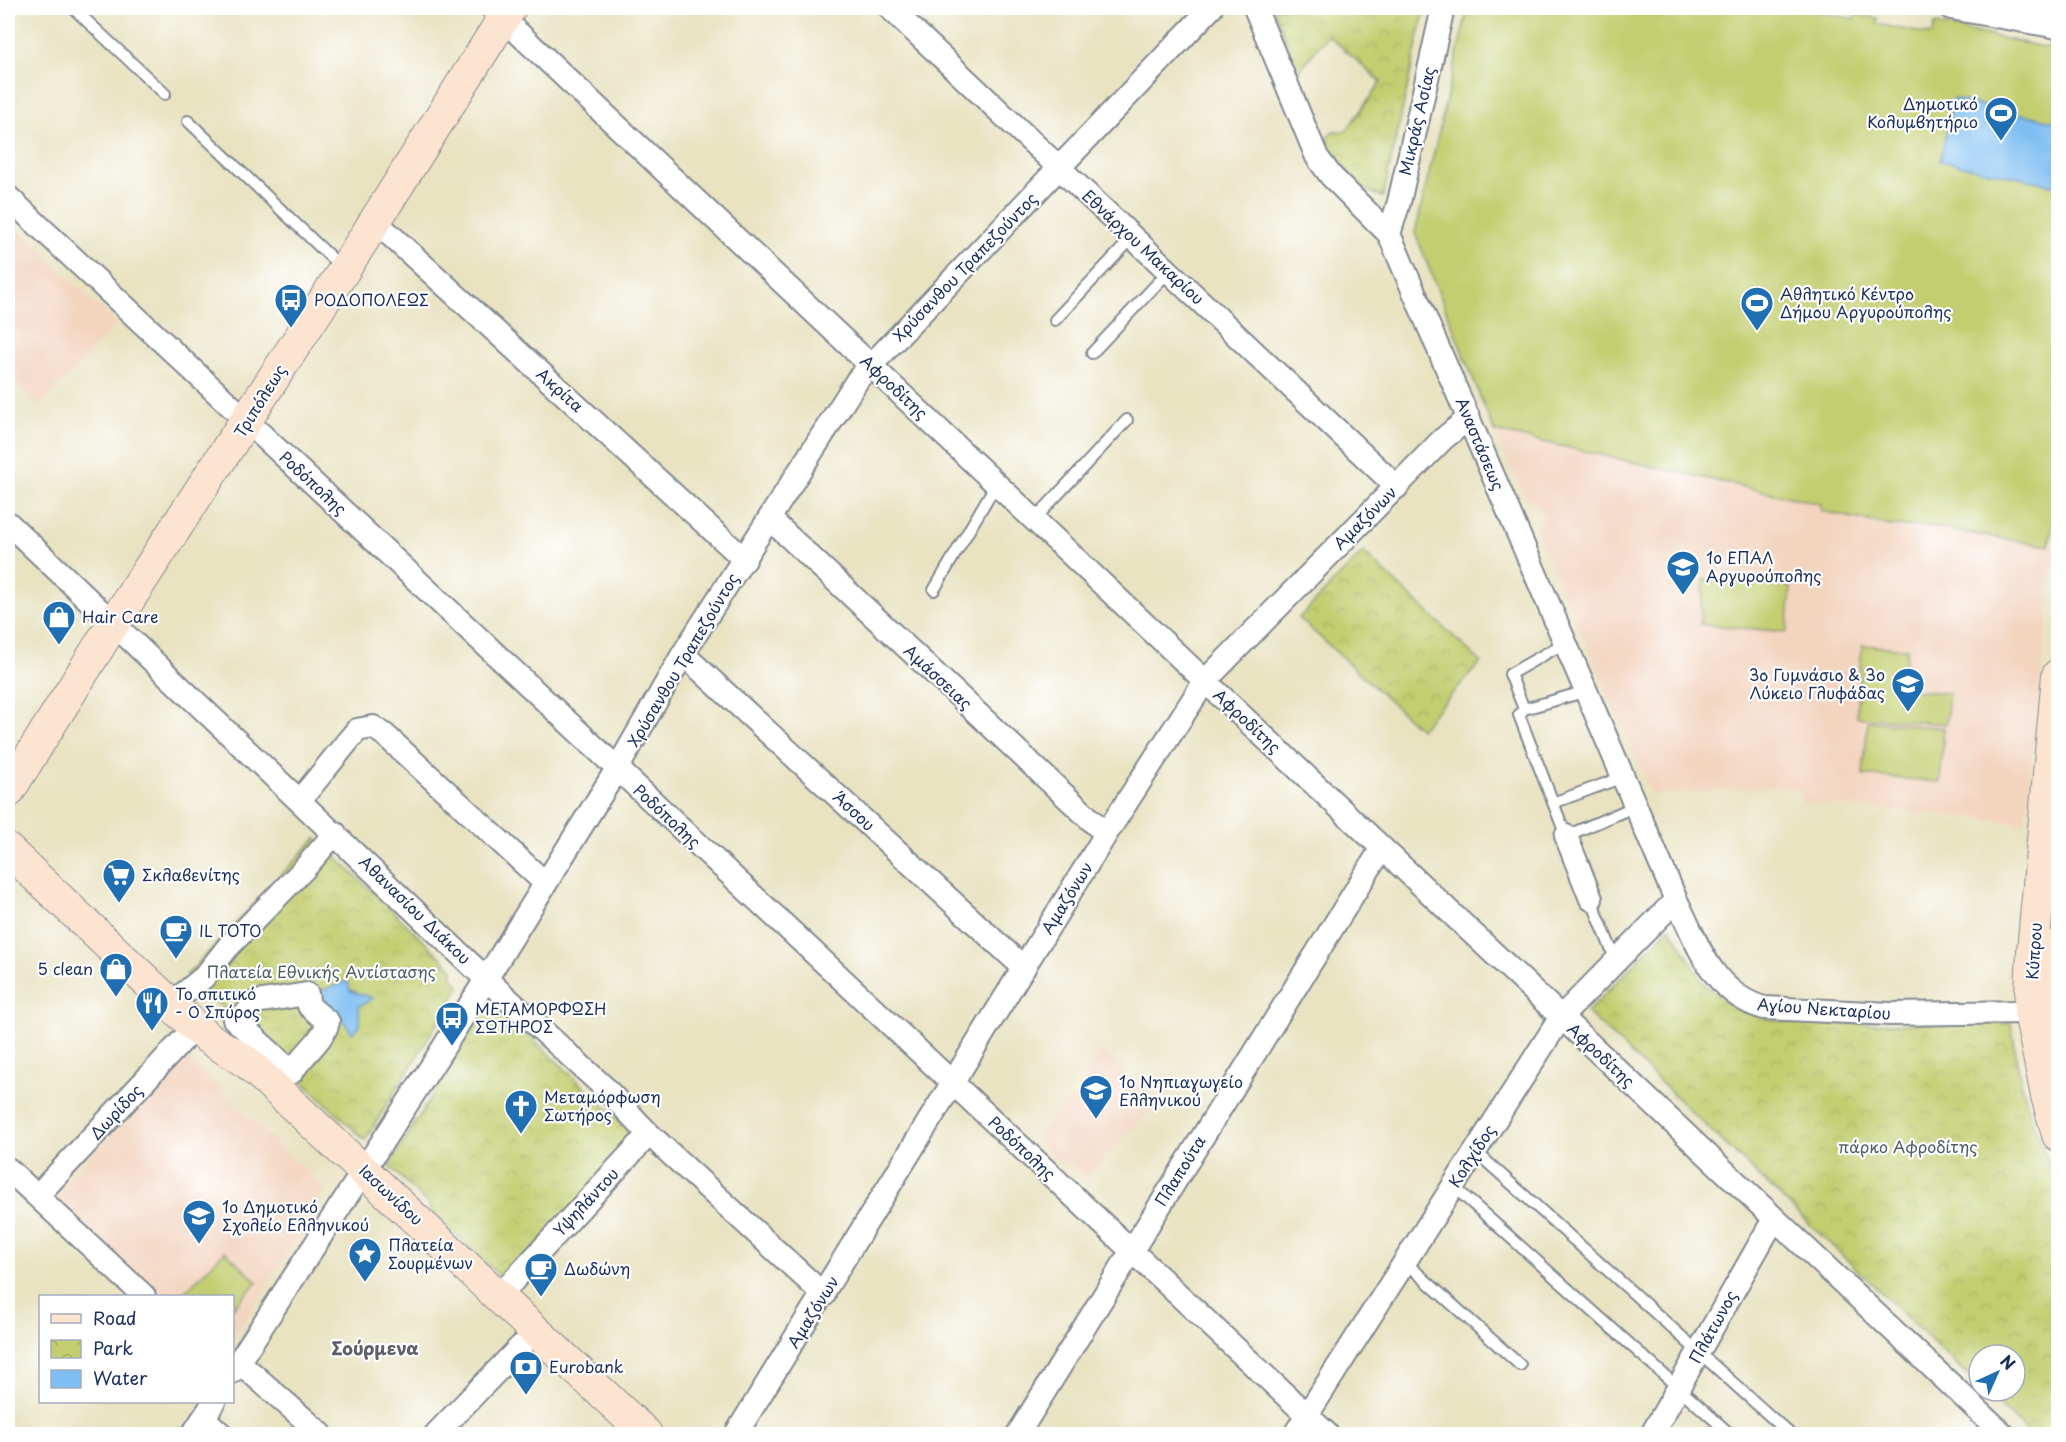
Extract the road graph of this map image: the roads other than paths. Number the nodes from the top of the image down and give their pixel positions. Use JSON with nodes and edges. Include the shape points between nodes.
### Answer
{"nodes":[{"id":1,"x":74,"y":8,"type":"edge"},
{"id":2,"x":890,"y":8,"type":"edge"},
{"id":3,"x":1211,"y":8,"type":"edge"},
{"id":4,"x":1255,"y":8,"type":"edge"},
{"id":5,"x":1443,"y":8,"type":"edge"},
{"id":6,"x":1951,"y":8,"type":"edge"},
{"id":7,"x":501,"y":11,"type":"edge"},
{"id":8,"x":2058,"y":27,"type":"edge"},
{"id":9,"x":165,"y":94,"type":"dead end"},
{"id":10,"x":188,"y":122,"type":"dead end"},
{"id":11,"x":1060,"y":169,"type":"junction"},
{"id":12,"x":8,"y":197,"type":"edge"},
{"id":13,"x":375,"y":221,"type":"junction"},
{"id":14,"x":1389,"y":234,"type":"junction"},
{"id":15,"x":1133,"y":237,"type":"junction"},
{"id":16,"x":344,"y":270,"type":"junction"},
{"id":17,"x":1168,"y":271,"type":"junction"},
{"id":18,"x":1055,"y":320,"type":"dead end"},
{"id":19,"x":1092,"y":353,"type":"dead end"},
{"id":20,"x":870,"y":364,"type":"junction"},
{"id":21,"x":1469,"y":418,"type":"junction"},
{"id":22,"x":1127,"y":420,"type":"dead end"},
{"id":23,"x":247,"y":422,"type":"junction"},
{"id":24,"x":996,"y":484,"type":"junction"},
{"id":25,"x":1396,"y":487,"type":"junction"},
{"id":26,"x":771,"y":520,"type":"junction"},
{"id":27,"x":1034,"y":520,"type":"junction"},
{"id":28,"x":8,"y":523,"type":"edge"},
{"id":29,"x":745,"y":560,"type":"junction"},
{"id":30,"x":934,"y":590,"type":"dead end"},
{"id":31,"x":113,"y":624,"type":"junction"},
{"id":32,"x":1566,"y":642,"type":"junction"},
{"id":33,"x":684,"y":654,"type":"junction"},
{"id":34,"x":2058,"y":675,"type":"edge"},
{"id":35,"x":1205,"y":681,"type":"junction"},
{"id":36,"x":1587,"y":691,"type":"junction"},
{"id":37,"x":1524,"y":709,"type":"junction"},
{"id":38,"x":617,"y":768,"type":"junction"},
{"id":39,"x":1624,"y":777,"type":"junction"},
{"id":40,"x":8,"y":792,"type":"edge"},
{"id":41,"x":300,"y":800,"type":"junction"},
{"id":42,"x":1553,"y":804,"type":"junction"},
{"id":43,"x":1636,"y":806,"type":"junction"},
{"id":44,"x":334,"y":833,"type":"junction"},
{"id":45,"x":1106,"y":834,"type":"junction"},
{"id":46,"x":1566,"y":836,"type":"junction"},
{"id":47,"x":1382,"y":848,"type":"junction"},
{"id":48,"x":8,"y":850,"type":"edge"},
{"id":49,"x":545,"y":883,"type":"junction"},
{"id":50,"x":1591,"y":899,"type":"joint"},
{"id":51,"x":1676,"y":900,"type":"junction"},
{"id":52,"x":2058,"y":946,"type":"edge"},
{"id":53,"x":1616,"y":961,"type":"junction"},
{"id":54,"x":1024,"y":968,"type":"junction"},
{"id":55,"x":485,"y":978,"type":"junction"},
{"id":56,"x":171,"y":1004,"type":"junction"},
{"id":57,"x":2030,"y":1011,"type":"junction"},
{"id":58,"x":1561,"y":1017,"type":"junction"},
{"id":59,"x":201,"y":1033,"type":"junction"},
{"id":60,"x":2058,"y":1034,"type":"edge"},
{"id":61,"x":953,"y":1084,"type":"junction"},
{"id":62,"x":649,"y":1134,"type":"junction"},
{"id":63,"x":2058,"y":1135,"type":"edge"},
{"id":64,"x":1475,"y":1151,"type":"junction"},
{"id":65,"x":8,"y":1169,"type":"edge"},
{"id":66,"x":358,"y":1178,"type":"junction"},
{"id":67,"x":1453,"y":1186,"type":"junction"},
{"id":68,"x":37,"y":1196,"type":"junction"},
{"id":69,"x":1774,"y":1219,"type":"junction"},
{"id":70,"x":1131,"y":1250,"type":"junction"},
{"id":71,"x":1405,"y":1262,"type":"junction"},
{"id":72,"x":143,"y":1295,"type":"edge"},
{"id":73,"x":824,"y":1295,"type":"junction"},
{"id":74,"x":499,"y":1296,"type":"junction"},
{"id":75,"x":520,"y":1346,"type":"junction"},
{"id":76,"x":1700,"y":1351,"type":"junction"},
{"id":77,"x":1520,"y":1365,"type":"dead end"},
{"id":78,"x":236,"y":1367,"type":"edge"},
{"id":79,"x":1679,"y":1386,"type":"junction"},
{"id":80,"x":211,"y":1407,"type":"edge"},
{"id":81,"x":1307,"y":1415,"type":"junction"},
{"id":82,"x":193,"y":1434,"type":"edge"},
{"id":83,"x":230,"y":1434,"type":"edge"},
{"id":84,"x":321,"y":1434,"type":"edge"},
{"id":85,"x":435,"y":1434,"type":"edge"},
{"id":86,"x":615,"y":1434,"type":"edge"},
{"id":87,"x":646,"y":1434,"type":"edge"},
{"id":88,"x":736,"y":1434,"type":"edge"},
{"id":89,"x":1018,"y":1434,"type":"edge"},
{"id":90,"x":1295,"y":1434,"type":"edge"},
{"id":91,"x":1327,"y":1434,"type":"edge"},
{"id":92,"x":1652,"y":1434,"type":"edge"},
{"id":93,"x":1730,"y":1434,"type":"edge"},
{"id":94,"x":1790,"y":1434,"type":"edge"},
{"id":95,"x":2003,"y":1434,"type":"edge"}],
"edges":[{"from":1,"to":9,"type":"lane"},
{"from":2,"to":11,"type":"street","name":"Εθνάρχου Μακαρίου"},
{"from":3,"to":11,"type":"street","name":"Χρύσανθου Τραπεζούντος"},
{"from":4,"to":14,"type":"street","name":"Αναστάσεως","via":[[1317,157]]},
{"from":5,"to":14,"type":"street","name":"Μικράς Ασίας"},
{"from":6,"to":8,"type":"street"},
{"from":7,"to":13,"type":"street","name":"Τριπόλεως"},
{"from":7,"to":20,"type":"street","name":"Αφροδίτης"},
{"from":10,"to":16,"type":"lane"},
{"from":11,"to":15,"type":"street","name":"Εθνάρχου Μακαρίου"},
{"from":11,"to":20,"type":"street","name":"Χρύσανθου Τραπεζούντος"},
{"from":12,"to":23,"type":"street","name":"Ροδόπολης"},
{"from":13,"to":16,"type":"street","name":"Τριπόλεως"},
{"from":13,"to":29,"type":"street","name":"Ακρίτα"},
{"from":14,"to":21,"type":"street","name":"Αναστάσεως"},
{"from":15,"to":17,"type":"street","name":"Εθνάρχου Μακαρίου"},
{"from":15,"to":18,"type":"lane"},
{"from":16,"to":23,"type":"street","name":"Τριπόλεως"},
{"from":17,"to":19,"type":"lane"},
{"from":17,"to":25,"type":"street","name":"Εθνάρχου Μακαρίου"},
{"from":20,"to":24,"type":"street","name":"Αφροδίτης"},
{"from":20,"to":26,"type":"street","name":"Χρύσανθου Τραπεζούντος"},
{"from":21,"to":25,"type":"street","name":"Αμαζόνων"},
{"from":21,"to":32,"type":"street","name":"Αναστάσεως"},
{"from":22,"to":27,"type":"lane"},
{"from":23,"to":31,"type":"street","name":"Τριπόλεως"},
{"from":23,"to":38,"type":"street","name":"Ροδόπολης"},
{"from":24,"to":27,"type":"street","name":"Αφροδίτης"},
{"from":24,"to":30,"type":"lane"},
{"from":25,"to":35,"type":"street","name":"Αμαζόνων"},
{"from":26,"to":29,"type":"street","name":"Χρύσανθου Τραπεζούντος"},
{"from":26,"to":45,"type":"street","name":"Αμάσσειας"},
{"from":27,"to":35,"type":"street","name":"Αφροδίτης"},
{"from":28,"to":31,"type":"street","name":"Αθανασίου Διάκου"},
{"from":29,"to":33,"type":"street","name":"Χρύσανθου Τραπεζούντος"},
{"from":31,"to":40,"type":"street","name":"Τριπόλεως"},
{"from":31,"to":41,"type":"street","name":"Αθανασίου Διάκου"},
{"from":32,"to":36,"type":"street","name":"Αναστάσεως"},
{"from":32,"to":37,"type":"lane","via":[[1510,674]]},
{"from":33,"to":38,"type":"street","name":"Χρύσανθου Τραπεζούντος"},
{"from":33,"to":54,"type":"street","name":"Άσσου"},
{"from":34,"to":57,"type":"street","name":"Κύπρου"},
{"from":35,"to":45,"type":"street","name":"Αμαζόνων"},
{"from":35,"to":47,"type":"street","name":"Αφροδίτης"},
{"from":36,"to":37,"type":"lane"},
{"from":36,"to":39,"type":"street","name":"Αναστάσεως"},
{"from":37,"to":42,"type":"lane","via":[[1519,715]]},
{"from":38,"to":49,"type":"street","name":"Χρύσανθου Τραπεζούντος"},
{"from":38,"to":61,"type":"street","name":"Ροδόπολης"},
{"from":39,"to":42,"type":"lane"},
{"from":39,"to":43,"type":"street","name":"Αναστάσεως"},
{"from":41,"to":44,"type":"street","name":"Αθανασίου Διάκου"},
{"from":41,"to":49,"type":"street","via":[[357,730],[373,726]]},
{"from":42,"to":46,"type":"lane"},
{"from":43,"to":46,"type":"lane"},
{"from":43,"to":51,"type":"street","name":"Αναστάσεως"},
{"from":44,"to":55,"type":"street","name":"Αθανασίου Διάκου"},
{"from":44,"to":56,"type":"street","via":[[204,977]]},
{"from":45,"to":54,"type":"street","name":"Αμαζόνων"},
{"from":46,"to":50,"type":"street"},
{"from":47,"to":58,"type":"street","name":"Αφροδίτης"},
{"from":47,"to":70,"type":"street","name":"Πλαπούτα"},
{"from":48,"to":56,"type":"street","name":"Ιασωνίδου"},
{"from":49,"to":55,"type":"street","name":"Χρύσανθου Τραπεζούντος"},
{"from":50,"to":53,"type":"lane"},
{"from":51,"to":53,"type":"street","name":"Κολχίδος"},
{"from":51,"to":57,"type":"street","name":"Αγίου Νεκταρίου","via":[[1714,976],[1745,1003],[1764,1008],[1891,1014]]},
{"from":52,"to":60,"type":"street","name":"Κύπρου"},
{"from":53,"to":58,"type":"street","name":"Κολχίδος"},
{"from":54,"to":61,"type":"street","name":"Αμαζόνων"},
{"from":55,"to":62,"type":"street","name":"Αθανασίου Διάκου","via":[[604,1087]]},
{"from":55,"to":66,"type":"street","name":"Χρύσανθου Τραπεζούντος"},
{"from":56,"to":59,"type":"street","name":"Ιασωνίδου"},
{"from":57,"to":60,"type":"street"},
{"from":57,"to":63,"type":"street","name":"Κύπρου"},
{"from":58,"to":64,"type":"street","name":"Κολχίδος"},
{"from":58,"to":69,"type":"street","name":"Αφροδίτης"},
{"from":59,"to":66,"type":"street","name":"Ιασωνίδου","via":[[234,1077]]},
{"from":59,"to":68,"type":"street","name":"Δωρίδος"},
{"from":61,"to":70,"type":"street","name":"Ροδόπολης"},
{"from":61,"to":73,"type":"street","name":"Αμαζόνων"},
{"from":62,"to":73,"type":"street","name":"Αθανασίου Διάκου"},
{"from":62,"to":74,"type":"street","name":"Υψηλάντου"},
{"from":64,"to":67,"type":"street","name":"Κολχίδος"},
{"from":64,"to":76,"type":"lane"},
{"from":65,"to":68,"type":"street"},
{"from":66,"to":74,"type":"street","name":"Ιασωνίδου"},
{"from":66,"to":75,"type":"street","name":"Ιασωνίδου"},
{"from":66,"to":78,"type":"street","name":"Χρύσανθου Τραπεζούντος"},
{"from":67,"to":71,"type":"street","name":"Κολχίδος"},
{"from":67,"to":79,"type":"lane"},
{"from":68,"to":72,"type":"street"},
{"from":69,"to":76,"type":"street","name":"Πλάτωνος"},
{"from":69,"to":95,"type":"street","name":"Αφροδίτης"},
{"from":70,"to":81,"type":"street","name":"Ροδόπολης"},
{"from":70,"to":89,"type":"street","name":"Πλαπούτα"},
{"from":71,"to":77,"type":"lane"},
{"from":71,"to":81,"type":"street","name":"Κολχίδος"},
{"from":73,"to":88,"type":"street","name":"Αμαζόνων"},
{"from":74,"to":87,"type":"street","name":"Ιασωνίδου"},
{"from":75,"to":85,"type":"street"},
{"from":75,"to":86,"type":"street","name":"Ιασωνίδου"},
{"from":76,"to":79,"type":"street","name":"Πλάτωνος"},
{"from":76,"to":94,"type":"lane"},
{"from":78,"to":84,"type":"street"},
{"from":79,"to":92,"type":"street","name":"Πλάτωνος"},
{"from":79,"to":93,"type":"lane"},
{"from":80,"to":82,"type":"street"},
{"from":80,"to":83,"type":"lane"},
{"from":81,"to":90,"type":"street","name":"Κολχίδος"},
{"from":81,"to":91,"type":"street","name":"Ροδόπολης"}]}
